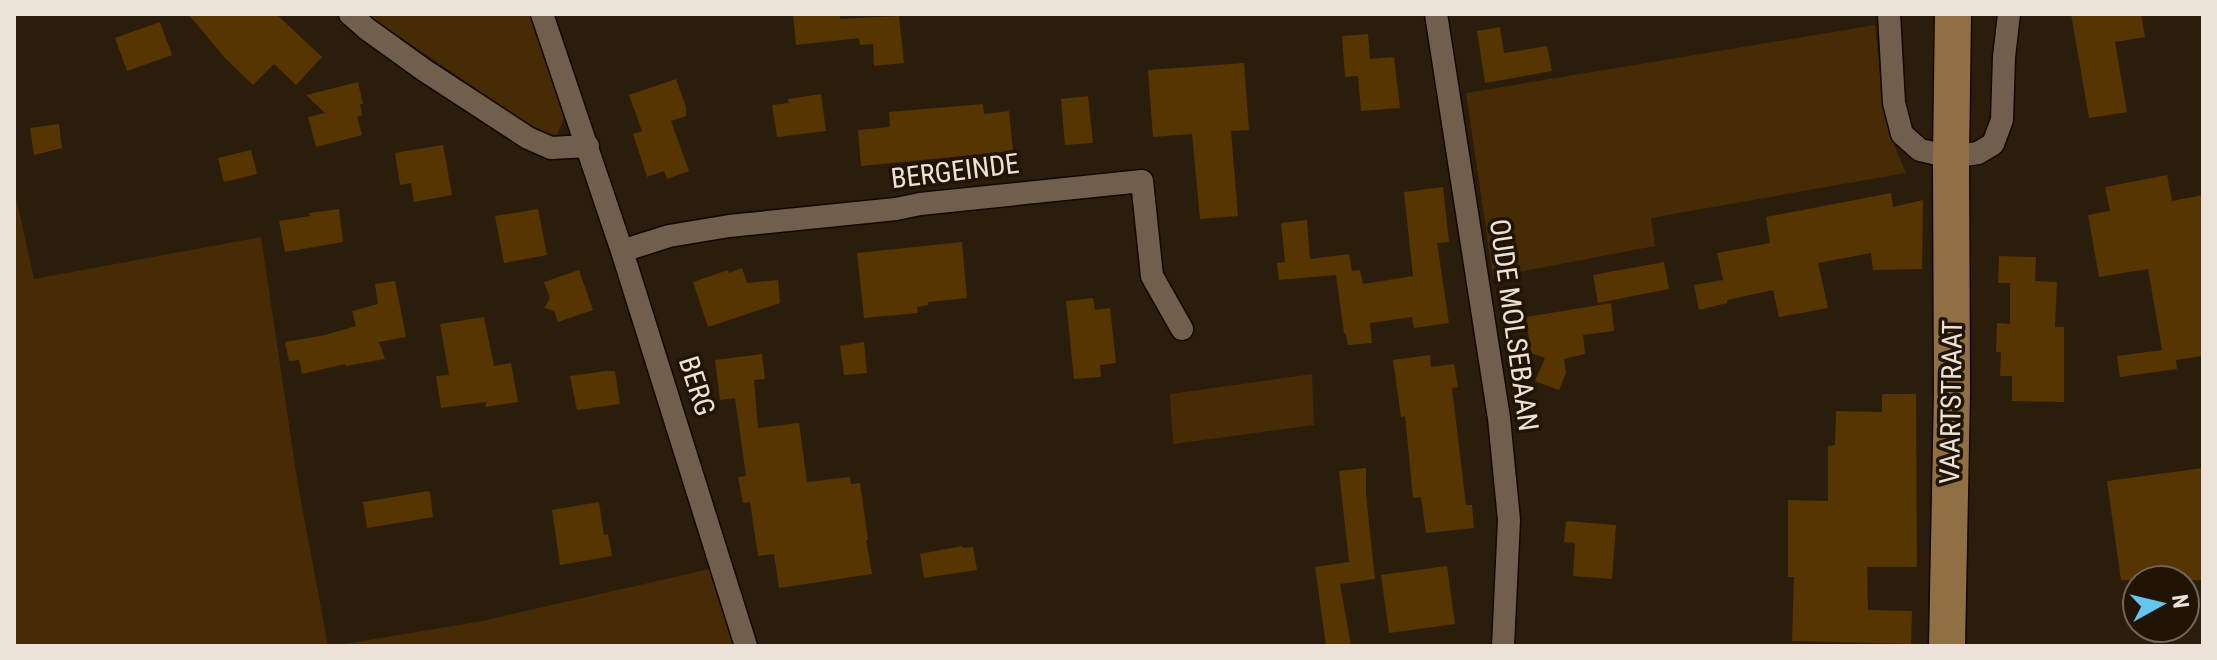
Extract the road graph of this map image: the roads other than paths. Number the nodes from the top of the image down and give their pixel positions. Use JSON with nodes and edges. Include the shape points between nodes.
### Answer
{"nodes":[{"id":1,"x":350,"y":14,"type":"edge"},
{"id":2,"x":542,"y":14,"type":"edge"},
{"id":3,"x":1436,"y":14,"type":"edge"},
{"id":4,"x":1889,"y":14,"type":"edge"},
{"id":5,"x":1953,"y":14,"type":"edge"},
{"id":6,"x":2009,"y":14,"type":"edge"},
{"id":7,"x":588,"y":146,"type":"junction"},
{"id":8,"x":1951,"y":157,"type":"junction"},
{"id":9,"x":622,"y":251,"type":"junction"},
{"id":10,"x":1182,"y":329,"type":"dead end"},
{"id":11,"x":746,"y":646,"type":"edge"},
{"id":12,"x":1503,"y":646,"type":"edge"},
{"id":13,"x":1947,"y":646,"type":"edge"}],
"edges":[{"from":1,"to":7,"type":"street","via":[[528,138],[551,148]]},
{"from":2,"to":7,"type":"street","name":"BERG"},
{"from":3,"to":12,"type":"street","name":"OUDE MOLSEBAAN","via":[[1499,418],[1509,520]]},
{"from":4,"to":8,"type":"street","via":[[1894,103],[1902,134],[1920,150]]},
{"from":5,"to":8,"type":"main road","name":"VAARTSTRAAT"},
{"from":6,"to":8,"type":"street","via":[[2002,120],[1993,144],[1978,153]]},
{"from":7,"to":9,"type":"street","name":"BERG"},
{"from":8,"to":13,"type":"main road","name":"VAARTSTRAAT"},
{"from":9,"to":10,"type":"street","name":"BERGEINDE","via":[[729,226],[1142,181],[1152,276]]},
{"from":9,"to":11,"type":"street","name":"BERG"}]}
